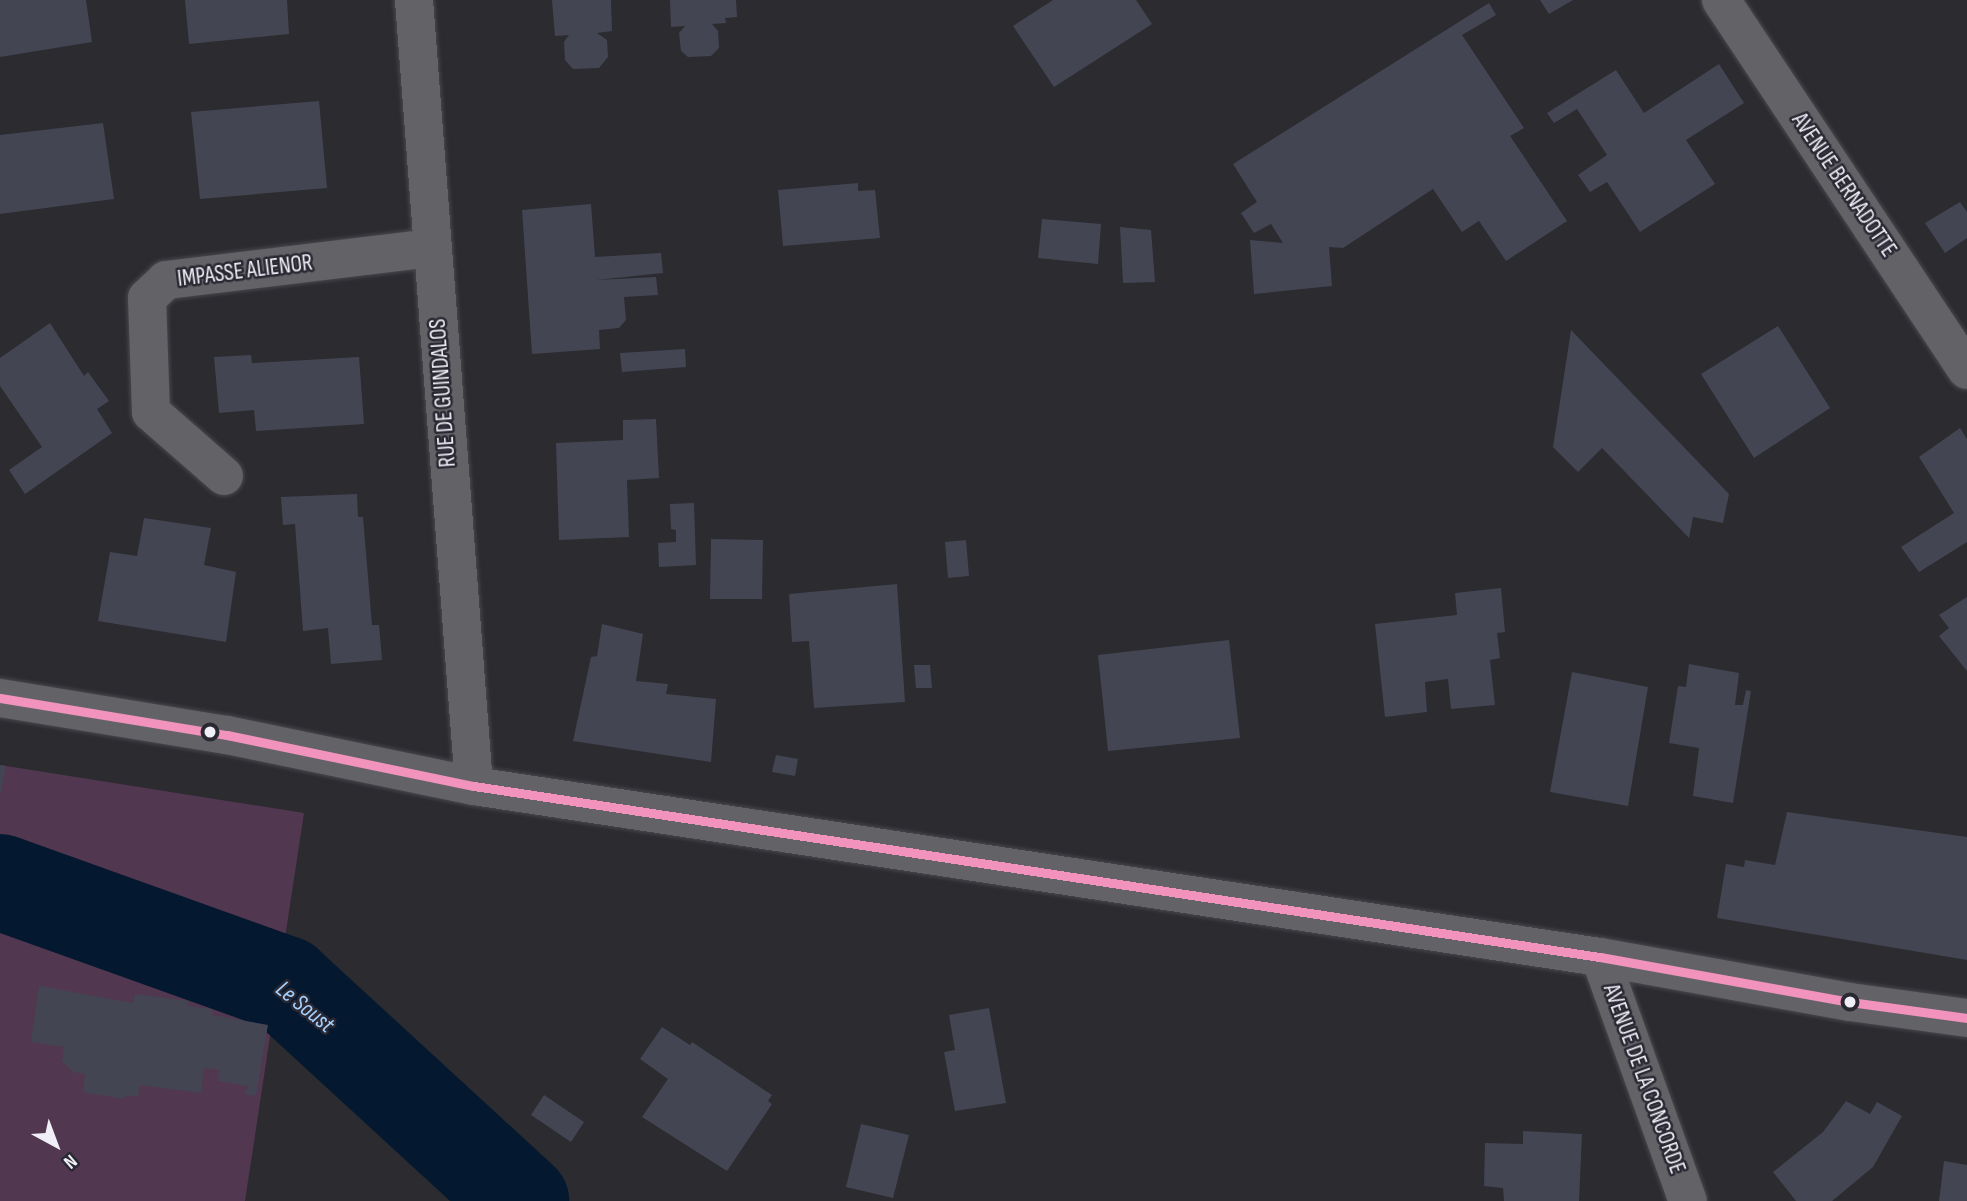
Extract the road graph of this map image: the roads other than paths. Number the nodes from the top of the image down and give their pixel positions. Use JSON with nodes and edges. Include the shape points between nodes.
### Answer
{"nodes":[{"id":1,"x":414,"y":0,"type":"edge"},
{"id":2,"x":1721,"y":0,"type":"edge"},
{"id":3,"x":432,"y":248,"type":"junction"},
{"id":4,"x":1967,"y":370,"type":"edge"},
{"id":5,"x":224,"y":476,"type":"dead end"},
{"id":6,"x":0,"y":698,"type":"edge"},
{"id":7,"x":474,"y":786,"type":"junction"},
{"id":8,"x":1600,"y":957,"type":"junction"},
{"id":9,"x":1967,"y":1018,"type":"edge"},
{"id":10,"x":1688,"y":1201,"type":"edge"}],
"edges":[{"from":1,"to":3,"type":"street","name":"RUE DE GUINDALOS"},
{"from":2,"to":4,"type":"street","name":"AVENUE BERNADOTTE"},
{"from":3,"to":5,"type":"street","name":"IMPASSE ALIENOR","via":[[166,280],[147,298],[151,412]]},
{"from":3,"to":7,"type":"street","name":"RUE DE GUINDALOS"},
{"from":6,"to":7,"type":"street","via":[[227,735]]},
{"from":7,"to":8,"type":"street"},
{"from":8,"to":9,"type":"street"},
{"from":8,"to":10,"type":"street","name":"AVENUE DE LA CONCORDE"}]}
